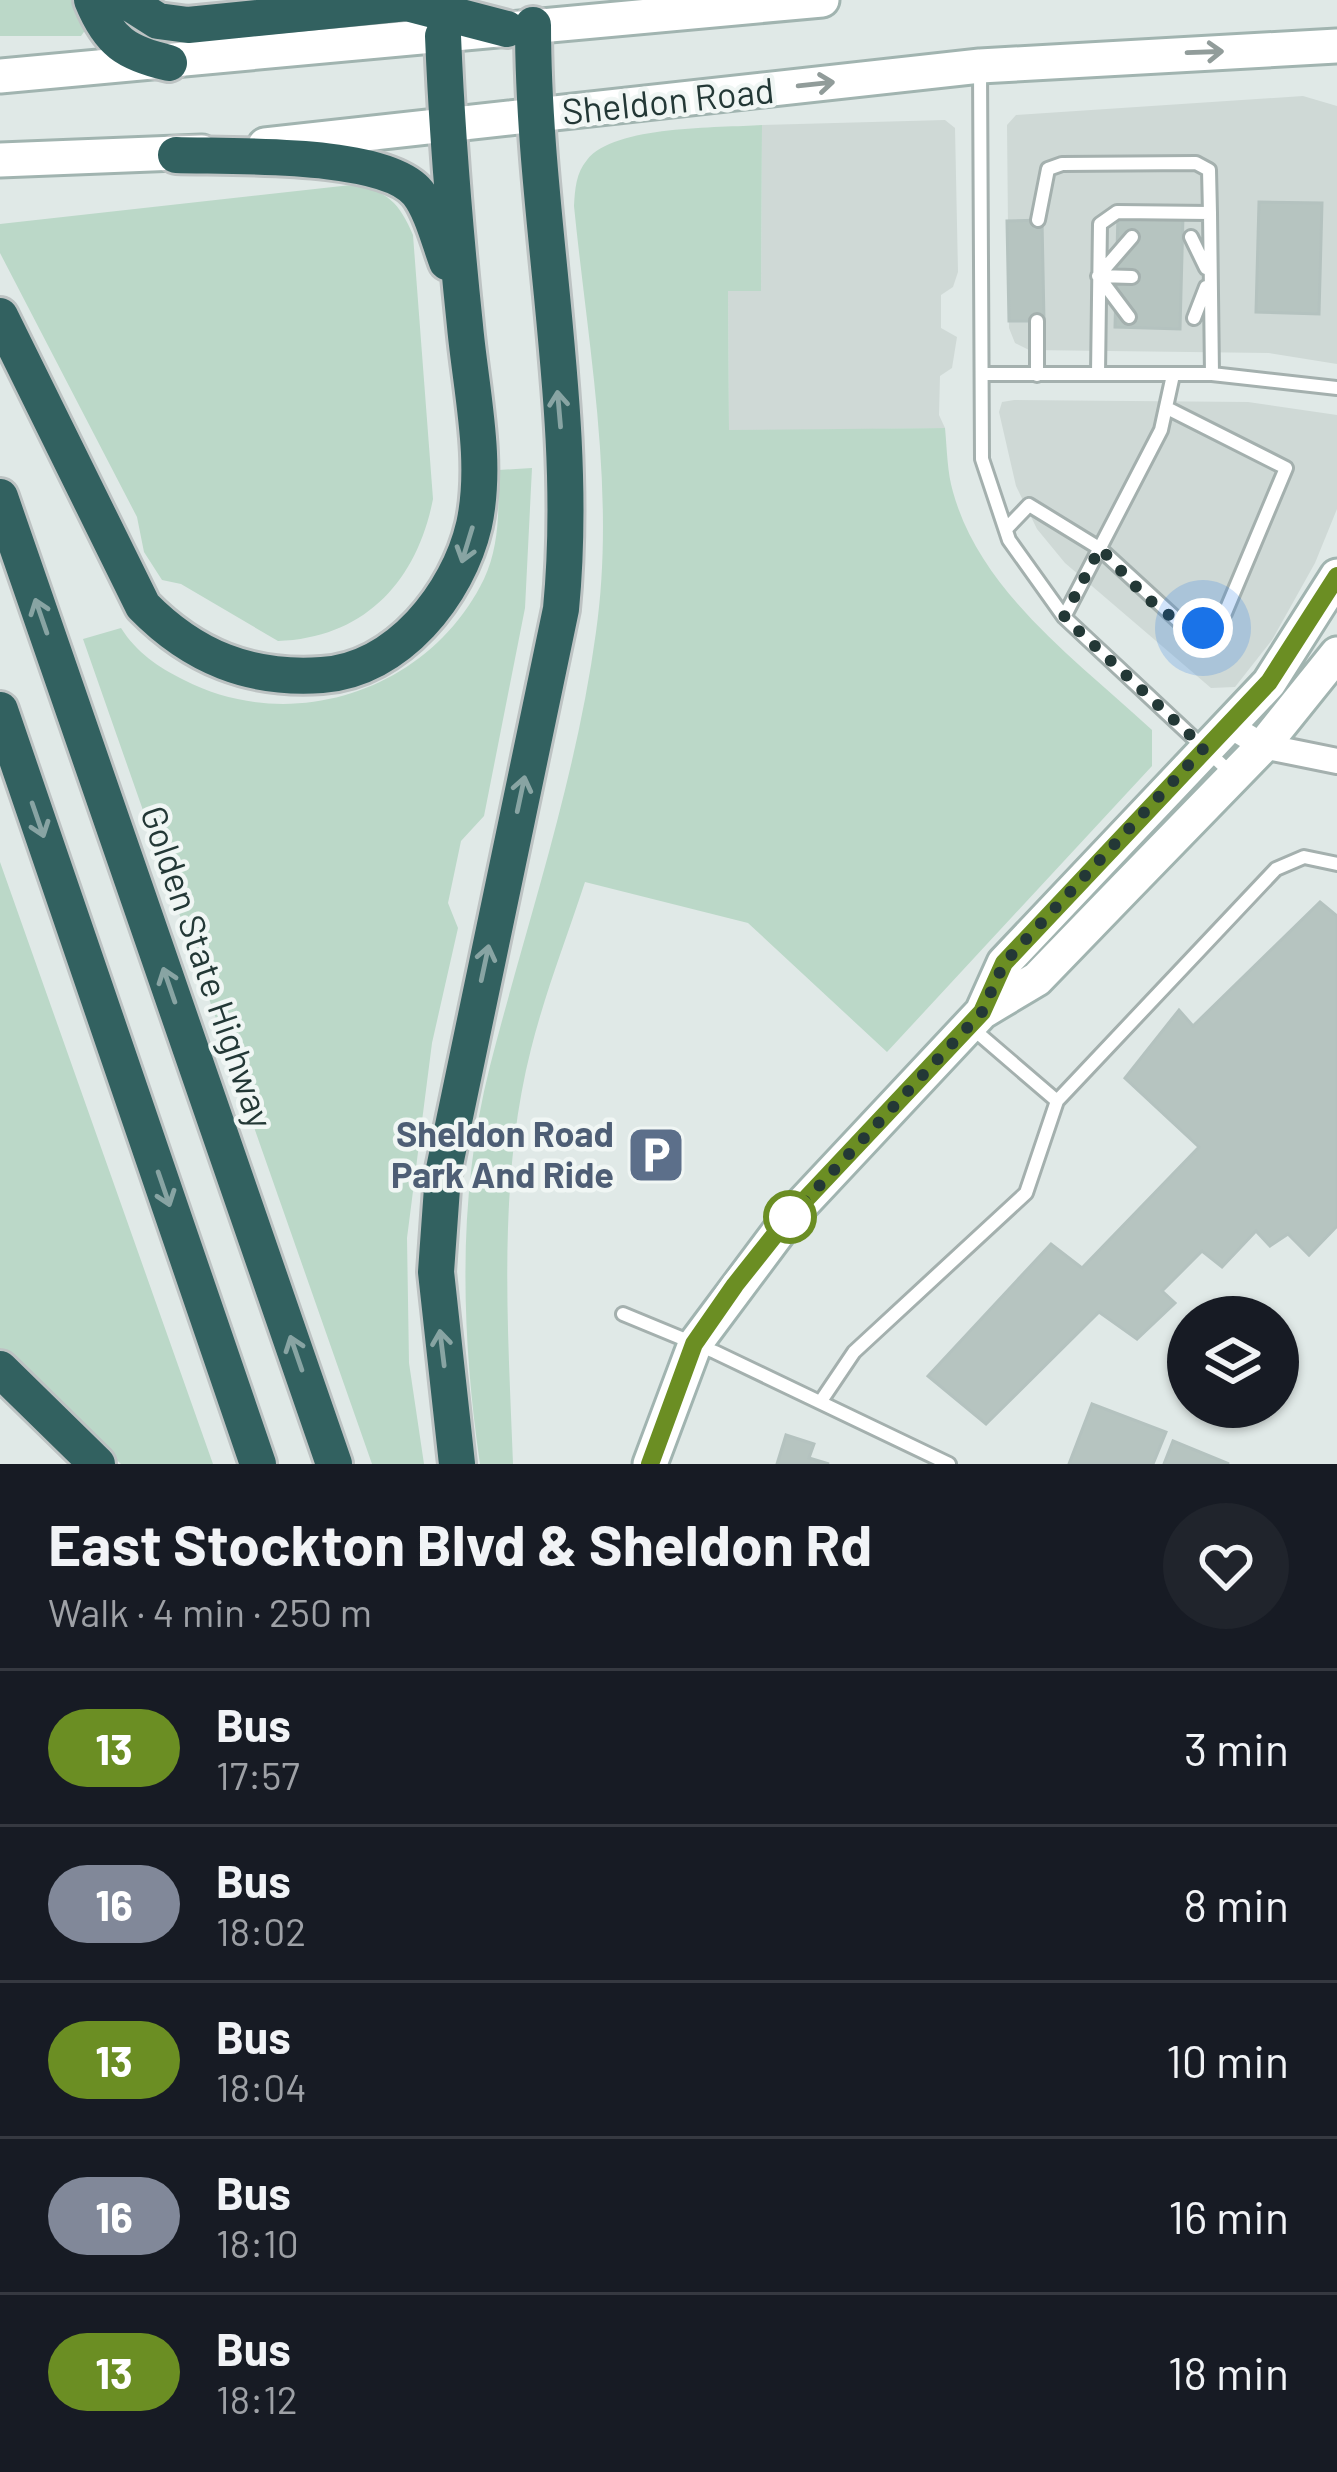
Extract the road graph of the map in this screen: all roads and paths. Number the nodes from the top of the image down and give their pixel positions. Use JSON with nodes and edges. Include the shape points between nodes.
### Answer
{"nodes":[{"id":1,"x":92,"y":0,"type":"edge"},
{"id":2,"x":125,"y":0,"type":"edge"},
{"id":3,"x":822,"y":0,"type":"edge"},
{"id":4,"x":520,"y":27,"type":"junction"},
{"id":5,"x":443,"y":37,"type":"junction"},
{"id":6,"x":1337,"y":46,"type":"edge"},
{"id":7,"x":170,"y":63,"type":"junction"},
{"id":8,"x":980,"y":66,"type":"junction"},
{"id":9,"x":0,"y":76,"type":"edge"},
{"id":10,"x":533,"y":116,"type":"junction"},
{"id":11,"x":446,"y":127,"type":"junction"},
{"id":12,"x":176,"y":154,"type":"junction"},
{"id":13,"x":6,"y":160,"type":"edge"},
{"id":14,"x":1210,"y":213,"type":"junction"},
{"id":15,"x":1038,"y":220,"type":"dead end"},
{"id":16,"x":1132,"y":237,"type":"dead end"},
{"id":17,"x":1191,"y":237,"type":"dead end"},
{"id":18,"x":1098,"y":276,"type":"junction"},
{"id":19,"x":1210,"y":276,"type":"junction"},
{"id":20,"x":1132,"y":277,"type":"dead end"},
{"id":21,"x":1193,"y":278,"type":"dead end"},
{"id":22,"x":463,"y":304,"type":"junction"},
{"id":23,"x":0,"y":316,"type":"edge"},
{"id":24,"x":1129,"y":317,"type":"dead end"},
{"id":25,"x":1194,"y":318,"type":"dead end"},
{"id":26,"x":1037,"y":321,"type":"dead end"},
{"id":27,"x":983,"y":374,"type":"junction"},
{"id":28,"x":1098,"y":374,"type":"junction"},
{"id":29,"x":1211,"y":374,"type":"junction"},
{"id":30,"x":1037,"y":375,"type":"junction"},
{"id":31,"x":1173,"y":375,"type":"junction"},
{"id":32,"x":1337,"y":388,"type":"edge"},
{"id":33,"x":1168,"y":409,"type":"junction"},
{"id":34,"x":0,"y":496,"type":"edge"},
{"id":35,"x":1006,"y":529,"type":"junction"},
{"id":36,"x":1100,"y":548,"type":"junction"},
{"id":37,"x":1337,"y":576,"type":"edge"},
{"id":38,"x":1064,"y":617,"type":"junction"},
{"id":39,"x":1337,"y":654,"type":"edge"},
{"id":40,"x":0,"y":710,"type":"edge"},
{"id":41,"x":1216,"y":736,"type":"junction"},
{"id":42,"x":1263,"y":746,"type":"junction"},
{"id":43,"x":1337,"y":761,"type":"edge"},
{"id":44,"x":1232,"y":774,"type":"junction"},
{"id":45,"x":1337,"y":864,"type":"edge"},
{"id":46,"x":976,"y":1019,"type":"junction"},
{"id":47,"x":1057,"y":1101,"type":"junction"},
{"id":48,"x":623,"y":1314,"type":"dead end"},
{"id":49,"x":694,"y":1344,"type":"junction"},
{"id":50,"x":0,"y":1369,"type":"edge"},
{"id":51,"x":821,"y":1401,"type":"junction"},
{"id":52,"x":97,"y":1464,"type":"edge"},
{"id":53,"x":258,"y":1464,"type":"edge"},
{"id":54,"x":334,"y":1464,"type":"edge"},
{"id":55,"x":457,"y":1464,"type":"edge"},
{"id":56,"x":650,"y":1464,"type":"edge"},
{"id":57,"x":949,"y":1464,"type":"edge"}],
"edges":[{"from":1,"to":7,"type":"highway","via":[[118,47]]},
{"from":2,"to":4,"type":"highway","via":[[158,21],[188,25],[407,3]]},
{"from":3,"to":4,"type":"main road"},
{"from":4,"to":5,"type":"main road"},
{"from":4,"to":10,"type":"highway"},
{"from":5,"to":7,"type":"main road"},
{"from":5,"to":11,"type":"highway"},
{"from":8,"to":6,"type":"main road","name":"Sheldon Road","one_way":true},
{"from":7,"to":9,"type":"main road"},
{"from":10,"to":8,"type":"main road","name":"Sheldon Road","one_way":true},
{"from":8,"to":27,"type":"lane"},
{"from":10,"to":11,"type":"main road","name":"Sheldon Road"},
{"from":55,"to":10,"type":"highway","one_way":true,"via":[[436,1272],[443,1174],[560,609],[567,538]]},
{"from":11,"to":12,"type":"main road","name":"Sheldon Road"},
{"from":11,"to":22,"type":"highway"},
{"from":12,"to":13,"type":"main road","name":"Sheldon Road"},
{"from":12,"to":22,"type":"highway","via":[[392,172],[418,193]]},
{"from":14,"to":15,"type":"lane","via":[[1209,170],[1196,163],[1061,164],[1048,169]]},
{"from":14,"to":18,"type":"lane","via":[[1106,215]]},
{"from":14,"to":19,"type":"lane"},
{"from":16,"to":18,"type":"lane"},
{"from":17,"to":19,"type":"lane"},
{"from":18,"to":20,"type":"lane"},
{"from":18,"to":24,"type":"lane"},
{"from":18,"to":28,"type":"lane"},
{"from":19,"to":21,"type":"lane"},
{"from":19,"to":25,"type":"lane"},
{"from":19,"to":29,"type":"lane"},
{"from":22,"to":23,"type":"highway","one_way":true,"via":[[480,478],[460,568],[406,639],[331,674],[289,677],[208,657],[143,606]]},
{"from":26,"to":30,"type":"lane"},
{"from":27,"to":30,"type":"lane"},
{"from":27,"to":35,"type":"lane","via":[[982,459]]},
{"from":28,"to":30,"type":"lane"},
{"from":28,"to":31,"type":"lane"},
{"from":29,"to":31,"type":"lane"},
{"from":29,"to":32,"type":"lane"},
{"from":31,"to":33,"type":"lane"},
{"from":33,"to":36,"type":"lane"},
{"from":33,"to":36,"type":"lane","via":[[1286,468],[1225,613],[1203,628],[1184,626]]},
{"from":54,"to":34,"type":"highway","name":"Golden State Highway","one_way":true},
{"from":35,"to":36,"type":"lane","via":[[1029,505]]},
{"from":35,"to":38,"type":"lane"},
{"from":36,"to":38,"type":"lane"},
{"from":37,"to":41,"type":"main road","via":[[1297,647]]},
{"from":38,"to":41,"type":"lane"},
{"from":39,"to":42,"type":"main road"},
{"from":40,"to":53,"type":"highway","one_way":true},
{"from":41,"to":42,"type":"street"},
{"from":41,"to":44,"type":"lane"},
{"from":41,"to":46,"type":"main road","via":[[1004,963]]},
{"from":42,"to":43,"type":"street"},
{"from":42,"to":44,"type":"main road"},
{"from":44,"to":46,"type":"main road","via":[[1036,979]]},
{"from":45,"to":47,"type":"lane","via":[[1304,857],[1276,869]]},
{"from":46,"to":47,"type":"lane"},
{"from":46,"to":49,"type":"main road","via":[[789,1217]]},
{"from":47,"to":51,"type":"lane","via":[[1026,1193],[854,1352]]},
{"from":48,"to":49,"type":"lane"},
{"from":49,"to":51,"type":"lane"},
{"from":49,"to":56,"type":"main road"},
{"from":50,"to":52,"type":"highway"},
{"from":51,"to":57,"type":"lane"}]}
